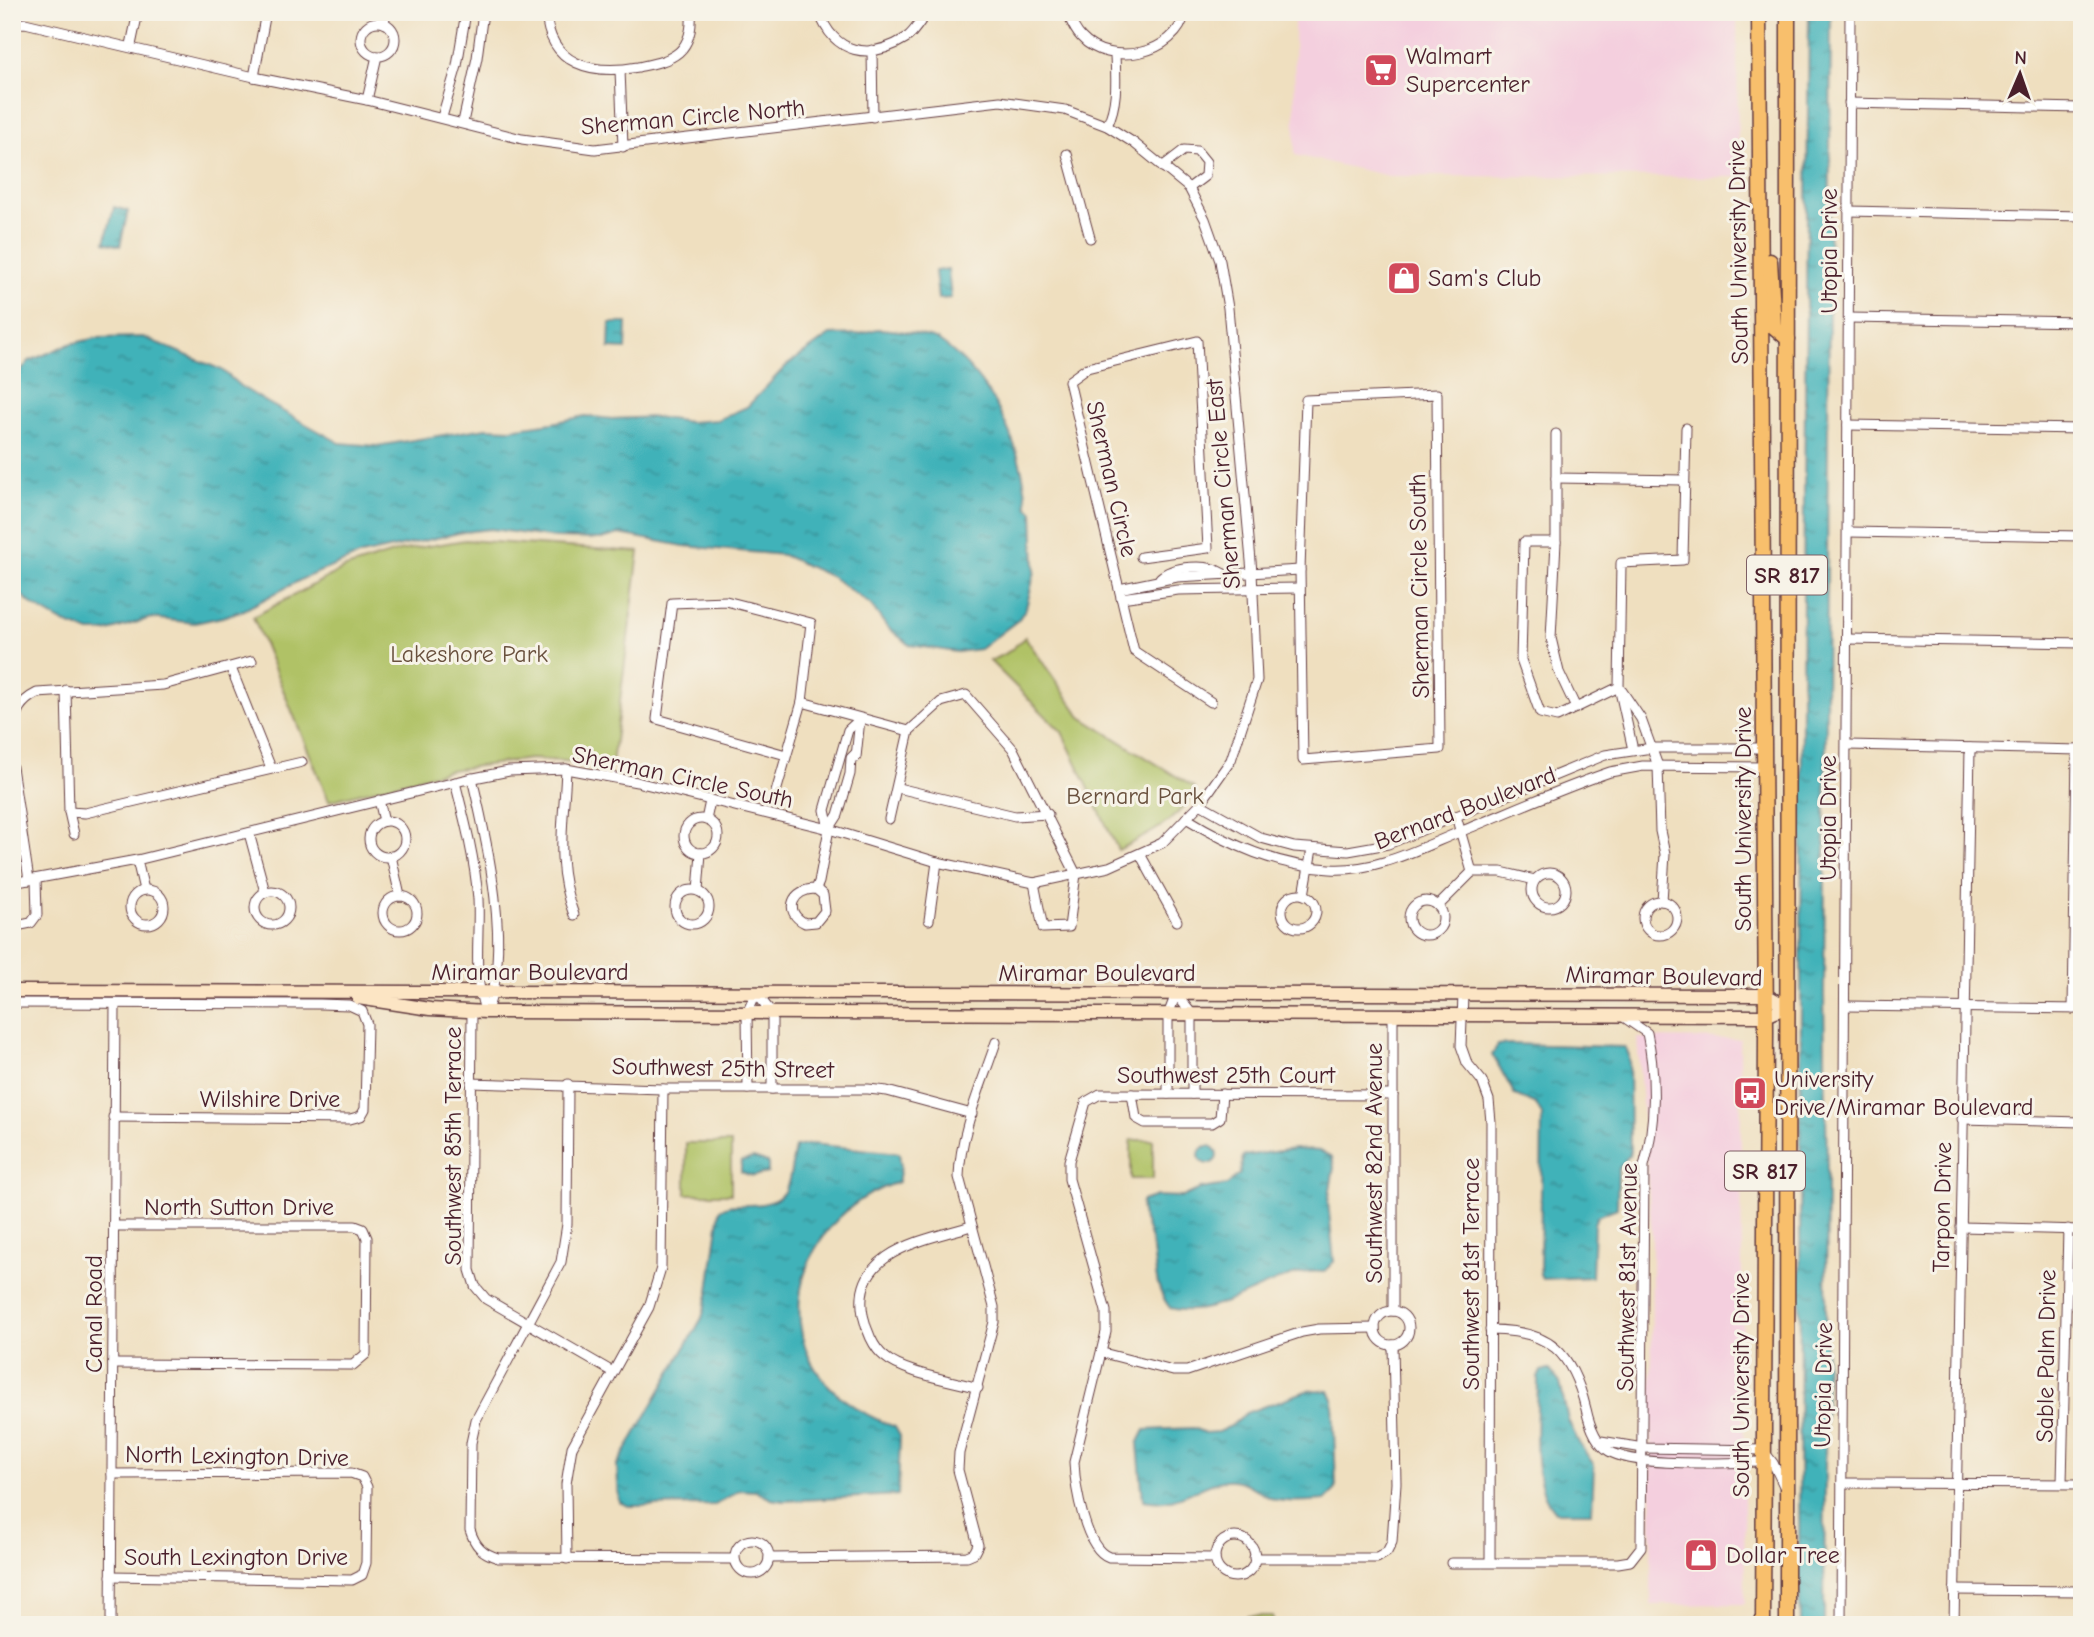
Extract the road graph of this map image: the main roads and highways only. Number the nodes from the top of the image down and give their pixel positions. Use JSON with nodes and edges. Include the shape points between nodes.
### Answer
{"nodes":[{"id":1,"x":1759,"y":12,"type":"edge"},
{"id":2,"x":1788,"y":12,"type":"edge"},
{"id":3,"x":1760,"y":184,"type":"junction"},
{"id":4,"x":1787,"y":339,"type":"junction"},
{"id":5,"x":1763,"y":1411,"type":"junction"},
{"id":6,"x":1786,"y":1440,"type":"junction"},
{"id":7,"x":1763,"y":1625,"type":"edge"},
{"id":8,"x":1787,"y":1625,"type":"edge"}],
"edges":[{"from":1,"to":3,"type":"main road","name":"South University Drive","number":"SR 817"},
{"from":2,"to":4,"type":"main road","name":"South University Drive","number":"SR 817"},
{"from":3,"to":4,"type":"main road","via":[[1767,198],[1773,326]]},
{"from":3,"to":5,"type":"main road","name":"South University Drive","number":"SR 817","via":[[1766,995]]},
{"from":4,"to":6,"type":"main road","name":"South University Drive","number":"SR 817"},
{"from":5,"to":6,"type":"main road"},
{"from":5,"to":7,"type":"main road","name":"South University Drive","number":"SR 817"},
{"from":6,"to":8,"type":"main road","name":"South University Drive","number":"SR 817"}]}
